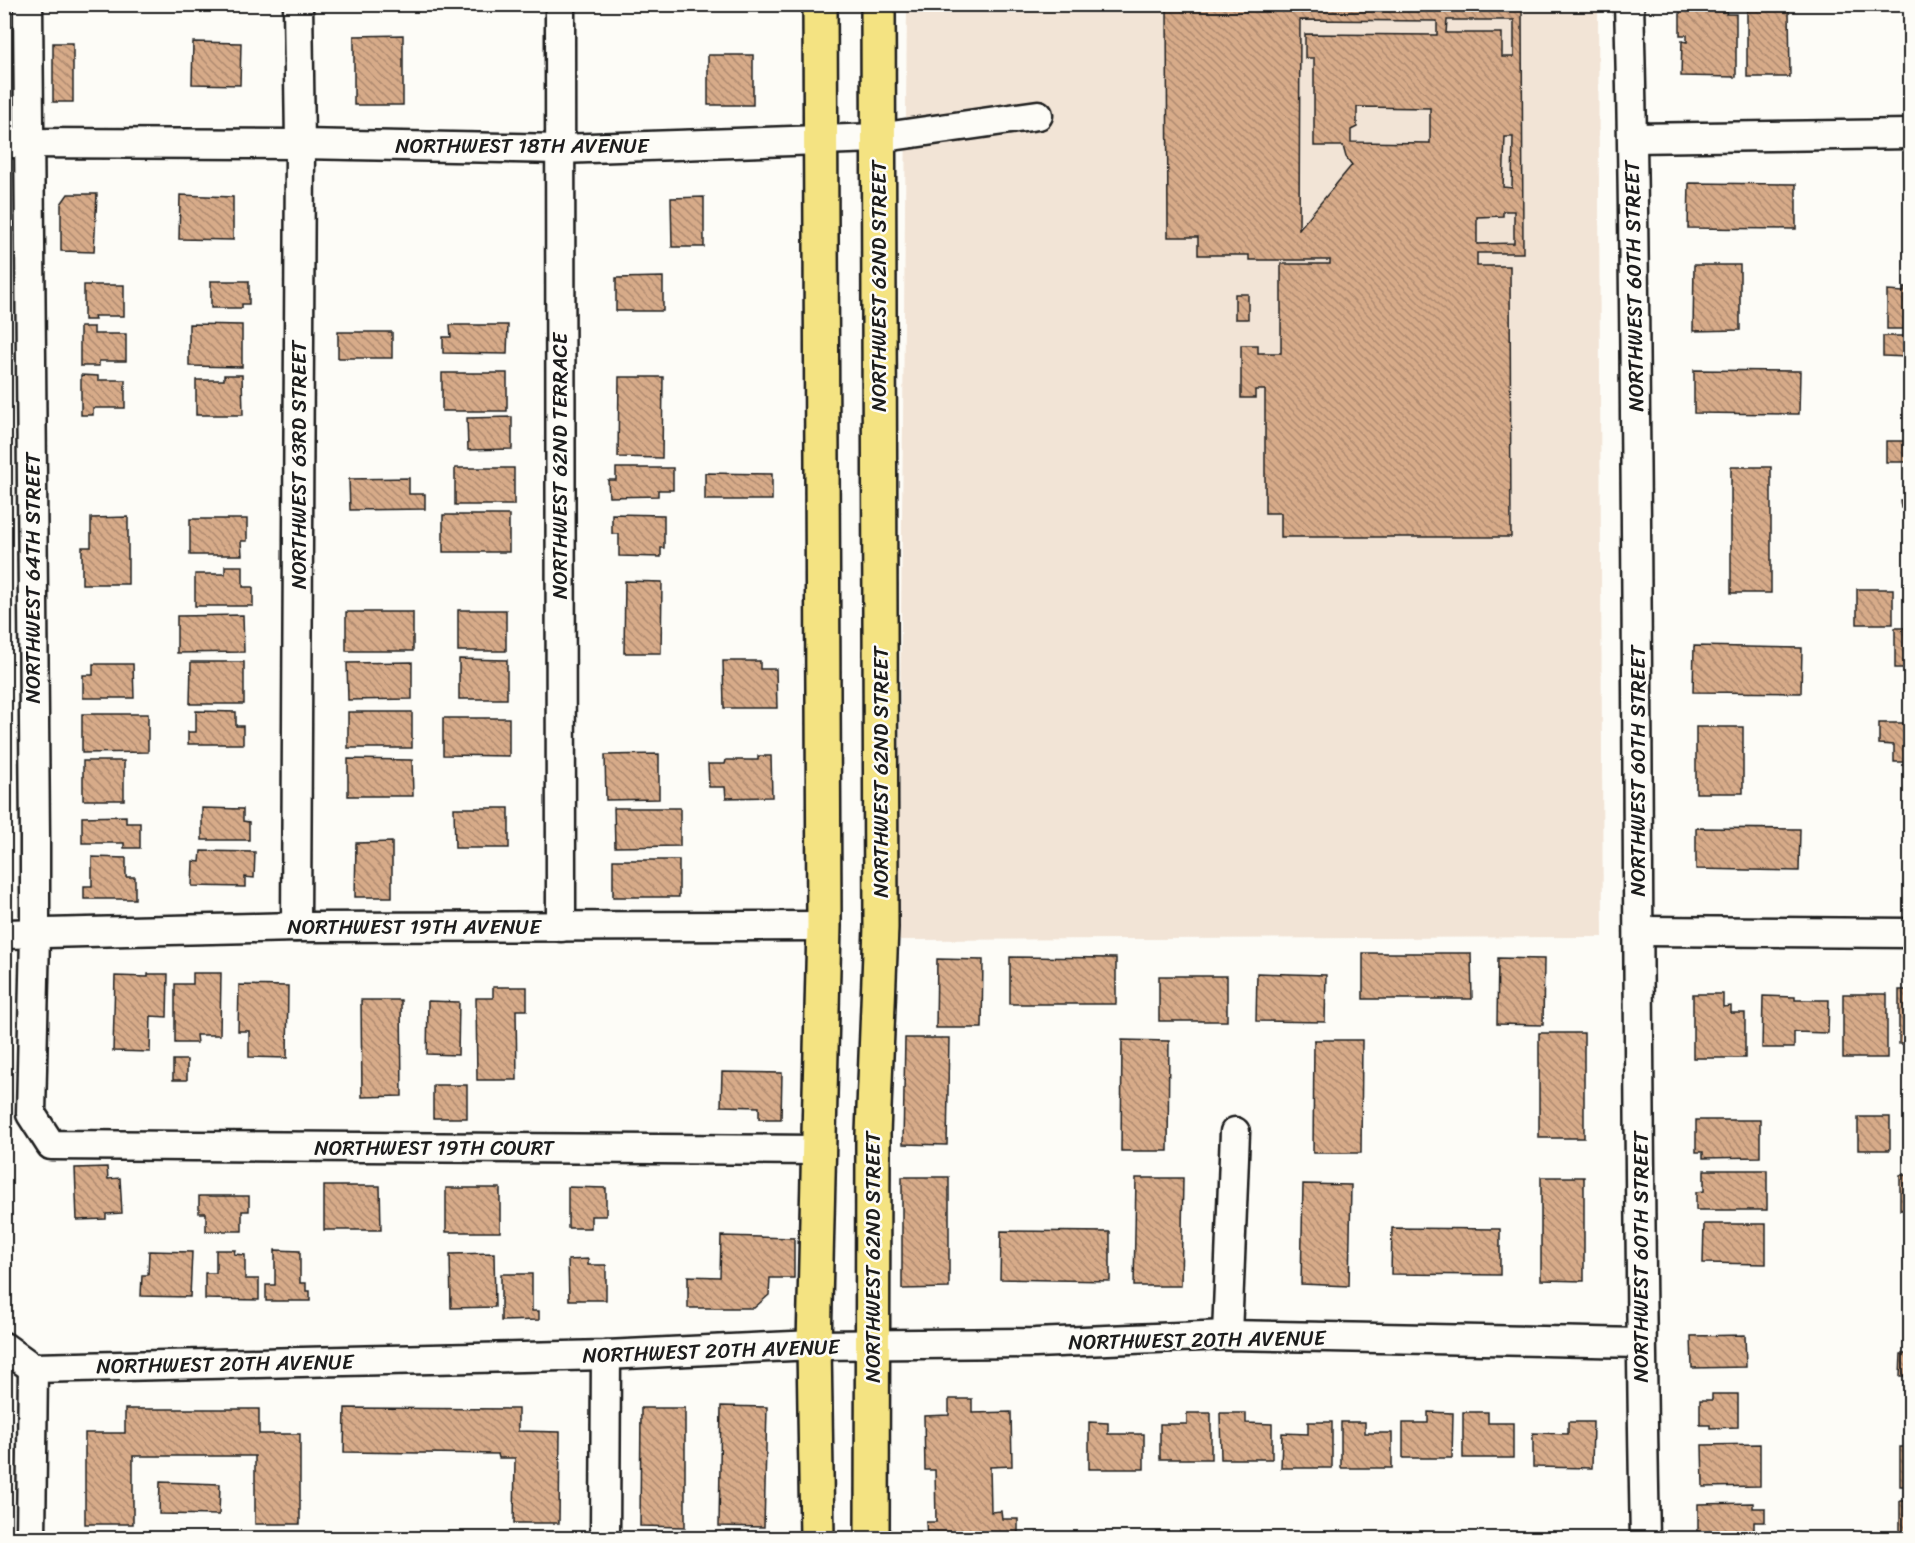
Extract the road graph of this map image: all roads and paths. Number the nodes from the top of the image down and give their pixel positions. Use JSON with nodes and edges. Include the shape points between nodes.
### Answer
{"nodes":[{"id":1,"x":28,"y":4,"type":"edge"},
{"id":2,"x":298,"y":4,"type":"edge"},
{"id":3,"x":560,"y":4,"type":"edge"},
{"id":4,"x":820,"y":4,"type":"edge"},
{"id":5,"x":878,"y":4,"type":"edge"},
{"id":6,"x":1629,"y":4,"type":"edge"},
{"id":7,"x":1038,"y":115,"type":"dead end"},
{"id":8,"x":1911,"y":134,"type":"edge"},
{"id":9,"x":878,"y":138,"type":"junction"},
{"id":10,"x":1632,"y":138,"type":"junction"},
{"id":11,"x":820,"y":139,"type":"junction"},
{"id":12,"x":17,"y":143,"type":"edge"},
{"id":13,"x":300,"y":144,"type":"junction"},
{"id":14,"x":560,"y":149,"type":"junction"},
{"id":15,"x":824,"y":926,"type":"junction"},
{"id":16,"x":296,"y":927,"type":"junction"},
{"id":17,"x":561,"y":927,"type":"junction"},
{"id":18,"x":1639,"y":931,"type":"junction"},
{"id":19,"x":1911,"y":933,"type":"edge"},
{"id":20,"x":4,"y":934,"type":"edge"},
{"id":21,"x":35,"y":934,"type":"junction"},
{"id":22,"x":1235,"y":1132,"type":"dead end"},
{"id":23,"x":51,"y":1145,"type":"joint"},
{"id":24,"x":818,"y":1150,"type":"junction"},
{"id":25,"x":1227,"y":1335,"type":"junction"},
{"id":26,"x":1641,"y":1343,"type":"junction"},
{"id":27,"x":814,"y":1345,"type":"junction"},
{"id":28,"x":872,"y":1345,"type":"junction"},
{"id":29,"x":4,"y":1347,"type":"edge"},
{"id":30,"x":606,"y":1355,"type":"junction"},
{"id":31,"x":33,"y":1368,"type":"junction"},
{"id":32,"x":31,"y":1539,"type":"edge"},
{"id":33,"x":605,"y":1539,"type":"edge"},
{"id":34,"x":817,"y":1539,"type":"edge"},
{"id":35,"x":872,"y":1539,"type":"edge"},
{"id":36,"x":1645,"y":1539,"type":"edge"}],
"edges":[{"from":1,"to":12,"type":"street","name":"NORTHWEST 64TH STREET"},
{"from":2,"to":13,"type":"street","name":"NORTHWEST 63RD STREET"},
{"from":3,"to":14,"type":"street","name":"NORTHWEST 62ND TERRACE"},
{"from":4,"to":11,"type":"main road"},
{"from":5,"to":9,"type":"main road","name":"NORTHWEST 62ND STREET"},
{"from":6,"to":10,"type":"street","name":"NORTHWEST 60TH STREET"},
{"from":7,"to":9,"type":"street","name":"NORTHWEST 18TH AVENUE"},
{"from":8,"to":10,"type":"street"},
{"from":9,"to":11,"type":"street","name":"NORTHWEST 18TH AVENUE"},
{"from":9,"to":28,"type":"main road","name":"NORTHWEST 62ND STREET","via":[[881,927],[873,1134]]},
{"from":10,"to":18,"type":"street","name":"NORTHWEST 60TH STREET"},
{"from":11,"to":14,"type":"street","name":"NORTHWEST 18TH AVENUE"},
{"from":11,"to":15,"type":"main road"},
{"from":12,"to":13,"type":"street","name":"NORTHWEST 18TH AVENUE"},
{"from":12,"to":21,"type":"street","name":"NORTHWEST 64TH STREET"},
{"from":13,"to":14,"type":"street","name":"NORTHWEST 18TH AVENUE"},
{"from":13,"to":16,"type":"street","name":"NORTHWEST 63RD STREET"},
{"from":14,"to":17,"type":"street","name":"NORTHWEST 62ND TERRACE"},
{"from":15,"to":17,"type":"street","name":"NORTHWEST 19TH AVENUE"},
{"from":15,"to":24,"type":"main road"},
{"from":16,"to":17,"type":"street","name":"NORTHWEST 19TH AVENUE"},
{"from":16,"to":21,"type":"street","name":"NORTHWEST 19TH AVENUE"},
{"from":18,"to":19,"type":"street"},
{"from":18,"to":26,"type":"street","name":"NORTHWEST 60TH STREET"},
{"from":20,"to":21,"type":"street","name":"NORTHWEST 19TH AVENUE"},
{"from":21,"to":23,"type":"street","name":"NORTHWEST 64TH STREET","via":[[31,1114]]},
{"from":22,"to":25,"type":"street"},
{"from":23,"to":24,"type":"street","name":"NORTHWEST 19TH COURT"},
{"from":24,"to":27,"type":"main road"},
{"from":25,"to":26,"type":"street","name":"NORTHWEST 20TH AVENUE"},
{"from":25,"to":28,"type":"street","name":"NORTHWEST 20TH AVENUE"},
{"from":26,"to":36,"type":"street","name":"NORTHWEST 60TH STREET"},
{"from":27,"to":28,"type":"street","name":"NORTHWEST 20TH AVENUE"},
{"from":27,"to":30,"type":"street","name":"NORTHWEST 20TH AVENUE"},
{"from":27,"to":34,"type":"main road"},
{"from":28,"to":35,"type":"main road","name":"NORTHWEST 62ND STREET"},
{"from":29,"to":31,"type":"street"},
{"from":30,"to":31,"type":"street","name":"NORTHWEST 20TH AVENUE"},
{"from":30,"to":33,"type":"street"},
{"from":31,"to":32,"type":"street"}]}
